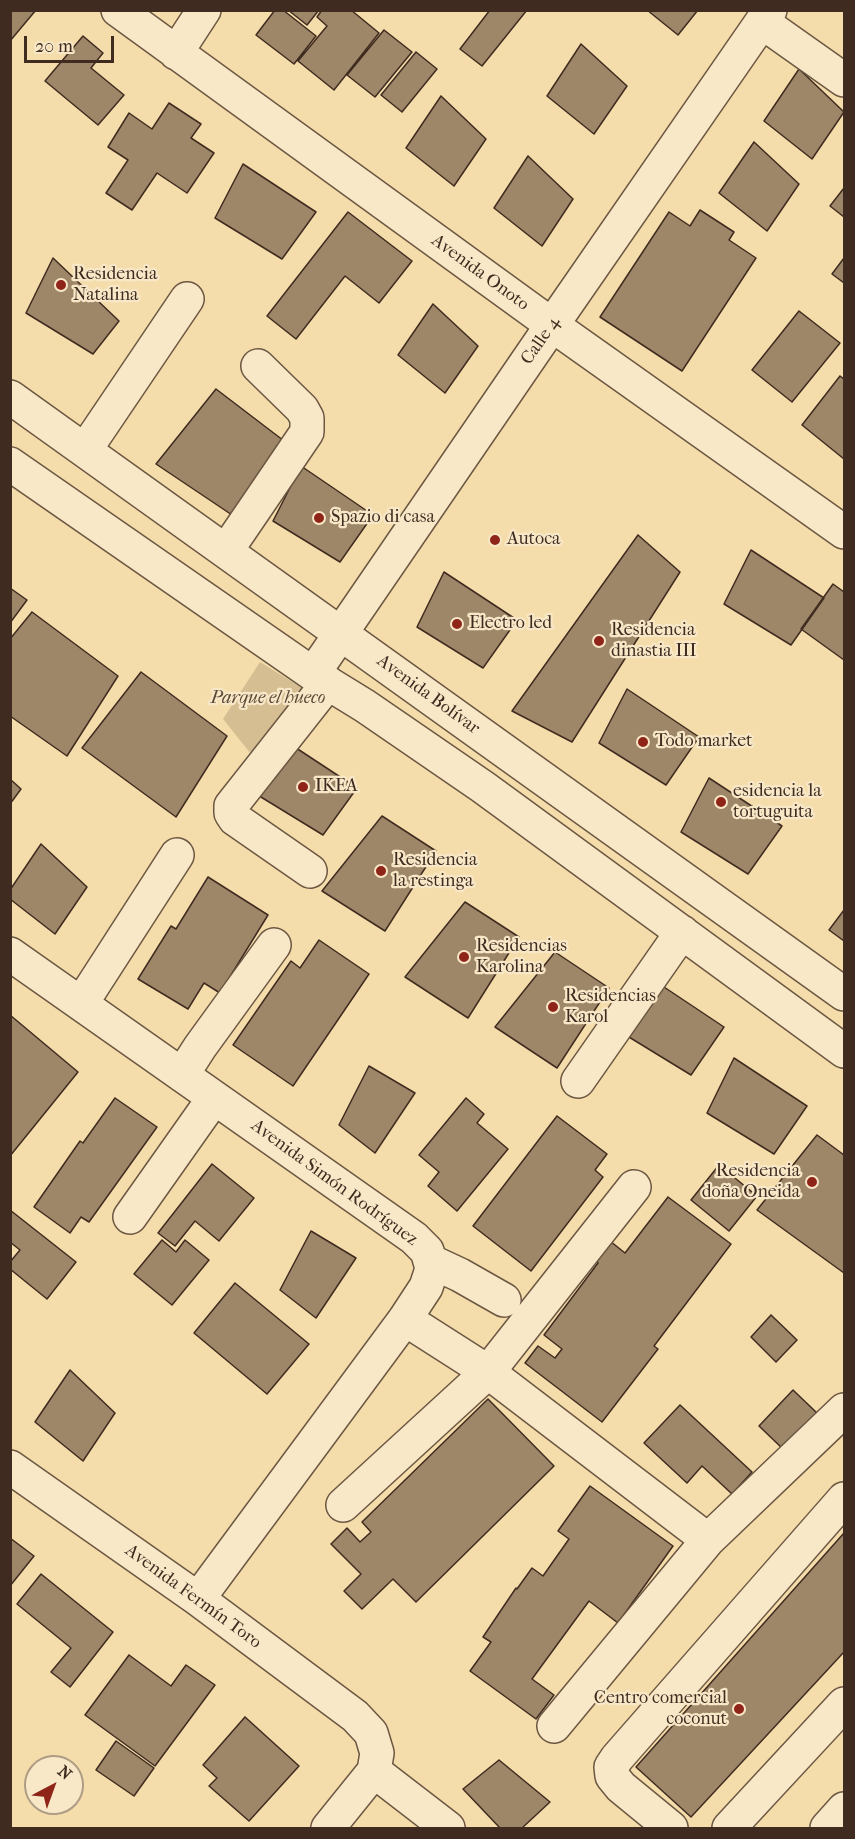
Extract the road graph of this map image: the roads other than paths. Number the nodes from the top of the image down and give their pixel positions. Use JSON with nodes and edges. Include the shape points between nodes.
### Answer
{"nodes":[{"id":1,"x":118,"y":10,"type":"edge"},
{"id":2,"x":204,"y":10,"type":"edge"},
{"id":3,"x":766,"y":16,"type":"edge"},
{"id":4,"x":176,"y":53,"type":"junction"},
{"id":5,"x":844,"y":80,"type":"edge"},
{"id":6,"x":187,"y":299,"type":"dead end"},
{"id":7,"x":552,"y":325,"type":"junction"},
{"id":8,"x":258,"y":366,"type":"dead end"},
{"id":9,"x":10,"y":397,"type":"edge"},
{"id":10,"x":85,"y":450,"type":"junction"},
{"id":11,"x":10,"y":464,"type":"edge"},
{"id":12,"x":844,"y":532,"type":"edge"},
{"id":13,"x":226,"y":551,"type":"junction"},
{"id":14,"x":341,"y":633,"type":"junction"},
{"id":15,"x":321,"y":678,"type":"junction"},
{"id":16,"x":177,"y":855,"type":"dead end"},
{"id":17,"x":310,"y":871,"type":"dead end"},
{"id":18,"x":682,"y":932,"type":"junction"},
{"id":19,"x":274,"y":945,"type":"dead end"},
{"id":20,"x":10,"y":954,"type":"edge"},
{"id":21,"x":844,"y":994,"type":"edge"},
{"id":22,"x":81,"y":1004,"type":"junction"},
{"id":23,"x":844,"y":1051,"type":"edge"},
{"id":24,"x":182,"y":1075,"type":"junction"},
{"id":25,"x":578,"y":1081,"type":"dead end"},
{"id":26,"x":214,"y":1098,"type":"junction"},
{"id":27,"x":634,"y":1186,"type":"dead end"},
{"id":28,"x":130,"y":1217,"type":"dead end"},
{"id":29,"x":430,"y":1261,"type":"junction"},
{"id":30,"x":504,"y":1300,"type":"dead end"},
{"id":31,"x":405,"y":1319,"type":"junction"},
{"id":32,"x":488,"y":1372,"type":"junction"},
{"id":33,"x":844,"y":1410,"type":"edge"},
{"id":34,"x":10,"y":1467,"type":"edge"},
{"id":35,"x":844,"y":1499,"type":"edge"},
{"id":36,"x":343,"y":1506,"type":"dead end"},
{"id":37,"x":708,"y":1540,"type":"junction"},
{"id":38,"x":198,"y":1599,"type":"junction"},
{"id":39,"x":844,"y":1704,"type":"edge"},
{"id":40,"x":555,"y":1726,"type":"dead end"},
{"id":41,"x":374,"y":1770,"type":"junction"},
{"id":42,"x":844,"y":1809,"type":"edge"},
{"id":43,"x":337,"y":1826,"type":"edge"},
{"id":44,"x":448,"y":1828,"type":"edge"},
{"id":45,"x":671,"y":1828,"type":"edge"},
{"id":46,"x":729,"y":1828,"type":"edge"},
{"id":47,"x":827,"y":1828,"type":"edge"}],
"edges":[{"from":1,"to":4,"type":"street","name":"Avenida Onoto"},
{"from":2,"to":4,"type":"street"},
{"from":3,"to":5,"type":"street"},
{"from":3,"to":7,"type":"street","name":"Calle 4"},
{"from":4,"to":7,"type":"street","name":"Avenida Onoto"},
{"from":6,"to":10,"type":"street"},
{"from":7,"to":12,"type":"street","name":"Avenida Onoto"},
{"from":7,"to":14,"type":"street","name":"Calle 4"},
{"from":8,"to":13,"type":"street","via":[[302,409],[307,432]]},
{"from":9,"to":10,"type":"street","name":"Avenida Bolívar"},
{"from":10,"to":13,"type":"street","name":"Avenida Bolívar"},
{"from":11,"to":15,"type":"street"},
{"from":13,"to":14,"type":"street","name":"Avenida Bolívar"},
{"from":14,"to":15,"type":"street","name":"Calle 4"},
{"from":14,"to":21,"type":"street","name":"Avenida Bolívar"},
{"from":15,"to":17,"type":"street","name":"Calle 4","via":[[231,806],[235,819]]},
{"from":15,"to":18,"type":"street","via":[[483,787]]},
{"from":16,"to":22,"type":"street"},
{"from":18,"to":23,"type":"street"},
{"from":18,"to":25,"type":"street"},
{"from":19,"to":24,"type":"street"},
{"from":20,"to":22,"type":"street","name":"Avenida Simón Rodríguez"},
{"from":22,"to":24,"type":"street","name":"Avenida Simón Rodríguez"},
{"from":24,"to":26,"type":"street","name":"Avenida Simón Rodríguez"},
{"from":26,"to":28,"type":"street"},
{"from":26,"to":29,"type":"street","name":"Avenida Simón Rodríguez","via":[[414,1238],[427,1251]]},
{"from":27,"to":32,"type":"street"},
{"from":29,"to":30,"type":"street"},
{"from":29,"to":31,"type":"street","name":"Avenida Simón Rodríguez","via":[[432,1269],[426,1287]]},
{"from":31,"to":32,"type":"street"},
{"from":31,"to":38,"type":"street","name":"Avenida Simón Rodríguez"},
{"from":32,"to":36,"type":"street"},
{"from":32,"to":37,"type":"street"},
{"from":33,"to":37,"type":"street"},
{"from":34,"to":38,"type":"street","name":"Avenida Fermín Toro"},
{"from":35,"to":45,"type":"street","via":[[611,1767],[612,1776],[621,1787]]},
{"from":37,"to":40,"type":"street"},
{"from":38,"to":41,"type":"street","name":"Avenida Fermín Toro","via":[[354,1716],[371,1733],[377,1753]]},
{"from":39,"to":46,"type":"street"},
{"from":41,"to":43,"type":"street"},
{"from":41,"to":44,"type":"street"},
{"from":42,"to":47,"type":"street"}]}
